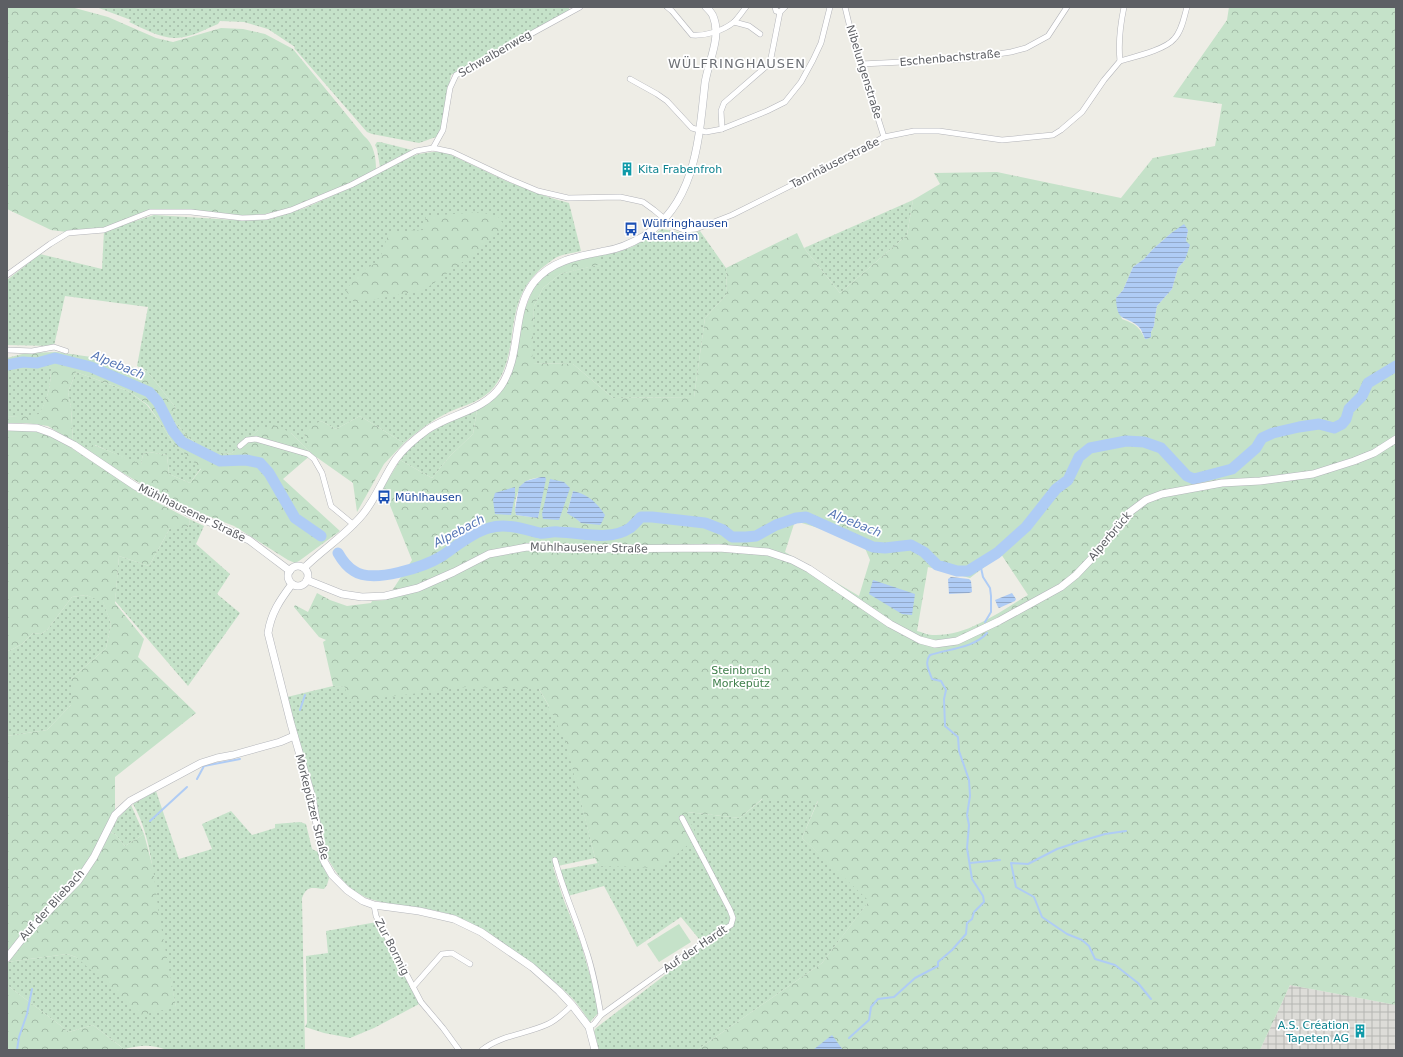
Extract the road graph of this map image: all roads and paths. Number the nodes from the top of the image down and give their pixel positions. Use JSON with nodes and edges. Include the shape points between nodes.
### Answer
{"nodes":[{"id":1,"x":580,"y":7,"type":"edge"},
{"id":2,"x":667,"y":7,"type":"edge"},
{"id":3,"x":706,"y":7,"type":"edge"},
{"id":4,"x":746,"y":7,"type":"edge"},
{"id":5,"x":775,"y":7,"type":"edge"},
{"id":6,"x":785,"y":7,"type":"edge"},
{"id":7,"x":830,"y":7,"type":"edge"},
{"id":8,"x":844,"y":7,"type":"edge"},
{"id":9,"x":1067,"y":7,"type":"edge"},
{"id":10,"x":1124,"y":7,"type":"edge"},
{"id":11,"x":1187,"y":7,"type":"edge"},
{"id":12,"x":780,"y":12,"type":"junction"},
{"id":13,"x":734,"y":22,"type":"junction"},
{"id":14,"x":716,"y":32,"type":"junction"},
{"id":15,"x":760,"y":34,"type":"dead end"},
{"id":16,"x":1120,"y":61,"type":"junction"},
{"id":17,"x":861,"y":64,"type":"junction"},
{"id":18,"x":630,"y":79,"type":"dead end"},
{"id":19,"x":722,"y":129,"type":"junction"},
{"id":20,"x":700,"y":130,"type":"junction"},
{"id":21,"x":884,"y":137,"type":"junction"},
{"id":22,"x":433,"y":148,"type":"junction"},
{"id":23,"x":665,"y":219,"type":"junction"},
{"id":24,"x":7,"y":274,"type":"edge"},
{"id":25,"x":7,"y":350,"type":"edge"},
{"id":26,"x":66,"y":351,"type":"dead end"},
{"id":27,"x":7,"y":426,"type":"edge"},
{"id":28,"x":1396,"y":439,"type":"edge"},
{"id":29,"x":240,"y":446,"type":"dead end"},
{"id":30,"x":354,"y":525,"type":"junction"},
{"id":31,"x":304,"y":568,"type":"junction"},
{"id":32,"x":290,"y":571,"type":"junction"},
{"id":33,"x":307,"y":580,"type":"junction"},
{"id":34,"x":292,"y":584,"type":"junction"},
{"id":35,"x":866,"y":609,"type":"joint"},
{"id":36,"x":294,"y":736,"type":"junction"},
{"id":37,"x":682,"y":818,"type":"dead end"},
{"id":38,"x":555,"y":860,"type":"dead end"},
{"id":39,"x":374,"y":905,"type":"junction"},
{"id":40,"x":7,"y":958,"type":"edge"},
{"id":41,"x":470,"y":964,"type":"dead end"},
{"id":42,"x":414,"y":987,"type":"junction"},
{"id":43,"x":572,"y":1004,"type":"junction"},
{"id":44,"x":602,"y":1016,"type":"junction"},
{"id":45,"x":589,"y":1027,"type":"junction"},
{"id":46,"x":459,"y":1050,"type":"edge"},
{"id":47,"x":482,"y":1050,"type":"edge"},
{"id":48,"x":595,"y":1050,"type":"edge"}],
"edges":[{"from":1,"to":22,"type":"street","name":"Schwalbenweg","via":[[456,75],[450,88],[443,130]]},
{"from":2,"to":14,"type":"street","via":[[692,35],[701,36]]},
{"from":3,"to":14,"type":"street","via":[[713,15]]},
{"from":4,"to":13,"type":"street"},
{"from":5,"to":12,"type":"street","via":[[776,11]]},
{"from":6,"to":12,"type":"street"},
{"from":7,"to":19,"type":"street","via":[[821,43],[813,60],[801,82],[785,102]]},
{"from":8,"to":17,"type":"street","name":"Nibelungenstraße"},
{"from":9,"to":17,"type":"street","name":"Eschenbachstraße","via":[[1048,36],[1026,48],[958,60]]},
{"from":10,"to":16,"type":"street","via":[[1118,44]]},
{"from":11,"to":16,"type":"street","via":[[1181,28],[1174,40],[1155,50]]},
{"from":12,"to":19,"type":"street","via":[[770,63],[724,103],[721,111]]},
{"from":13,"to":14,"type":"street"},
{"from":13,"to":15,"type":"street","via":[[749,26]]},
{"from":14,"to":20,"type":"street","via":[[707,72]]},
{"from":16,"to":21,"type":"street","name":"Tannhäuserstraße","via":[[1082,112],[1053,135],[1002,140],[939,131],[914,131]]},
{"from":17,"to":21,"type":"street","name":"Nibelungenstraße"},
{"from":18,"to":20,"type":"street","via":[[657,94],[692,128]]},
{"from":19,"to":20,"type":"street","via":[[706,132]]},
{"from":20,"to":23,"type":"street","via":[[688,181]]},
{"from":21,"to":23,"type":"street","name":"Tannhäuserstraße","via":[[732,215],[696,229],[684,230],[673,226]]},
{"from":22,"to":23,"type":"street","name":"Tannhäuserstraße","via":[[452,152],[538,191],[568,198],[620,197],[634,200],[643,202]]},
{"from":22,"to":24,"type":"street","via":[[416,151],[351,185],[291,210],[266,216],[242,218],[191,212],[150,212],[104,230],[68,233]]},
{"from":23,"to":30,"type":"street","via":[[631,243],[614,250],[560,262],[534,282],[526,295],[520,314],[511,366],[500,387],[486,401],[441,421],[413,442],[396,459],[374,498]]},
{"from":25,"to":26,"type":"street","via":[[32,351],[54,347]]},
{"from":27,"to":32,"type":"street","name":"Mühlhausener Straße","via":[[37,428],[51,433],[74,445],[135,486],[249,540]]},
{"from":28,"to":35,"type":"street","name":"Alperbrück","via":[[1374,453],[1313,474],[1222,483],[1162,494],[1146,500],[1130,512],[1094,556],[1061,587],[957,641],[935,644],[920,640]]},
{"from":29,"to":30,"type":"street","via":[[247,440],[256,439],[308,454],[322,473],[331,506]]},
{"from":30,"to":31,"type":"street"},
{"from":31,"to":32,"type":"street","via":[[296,566]]},
{"from":31,"to":33,"type":"street","via":[[307,571]]},
{"from":32,"to":34,"type":"street","via":[[288,576]]},
{"from":33,"to":34,"type":"street","via":[[301,586]]},
{"from":33,"to":35,"type":"street","name":"Mühlhausener Straße","via":[[351,596],[385,596],[418,588],[489,554],[527,547],[743,549],[768,552],[792,560]]},
{"from":34,"to":36,"type":"street","name":"Morkepützer Straße","via":[[270,620],[268,633]]},
{"from":36,"to":39,"type":"street","name":"Morkepützer Straße","via":[[312,797],[324,861],[332,875],[347,890]]},
{"from":36,"to":40,"type":"street","name":"Auf der Bliebach","via":[[274,744],[201,763],[130,801],[115,815],[94,857],[78,880],[25,935]]},
{"from":37,"to":44,"type":"street","name":"Auf der Hardt","via":[[733,918],[730,925]]},
{"from":38,"to":44,"type":"street","via":[[565,895],[585,946]]},
{"from":39,"to":42,"type":"street","name":"Zur Bormig","via":[[376,916]]},
{"from":39,"to":43,"type":"street","name":"Morkepützer Straße","via":[[454,919],[476,929],[532,967]]},
{"from":41,"to":42,"type":"street","name":"Zur Bormig","via":[[452,953],[442,954]]},
{"from":42,"to":46,"type":"street","name":"Zur Bormig","via":[[421,1002]]},
{"from":43,"to":45,"type":"street","name":"Morkepützer Straße"},
{"from":43,"to":47,"type":"street","via":[[549,1023],[491,1043]]},
{"from":44,"to":45,"type":"street","name":"Auf der Hardt"},
{"from":45,"to":48,"type":"street","name":"Morkepützer Straße"}]}
